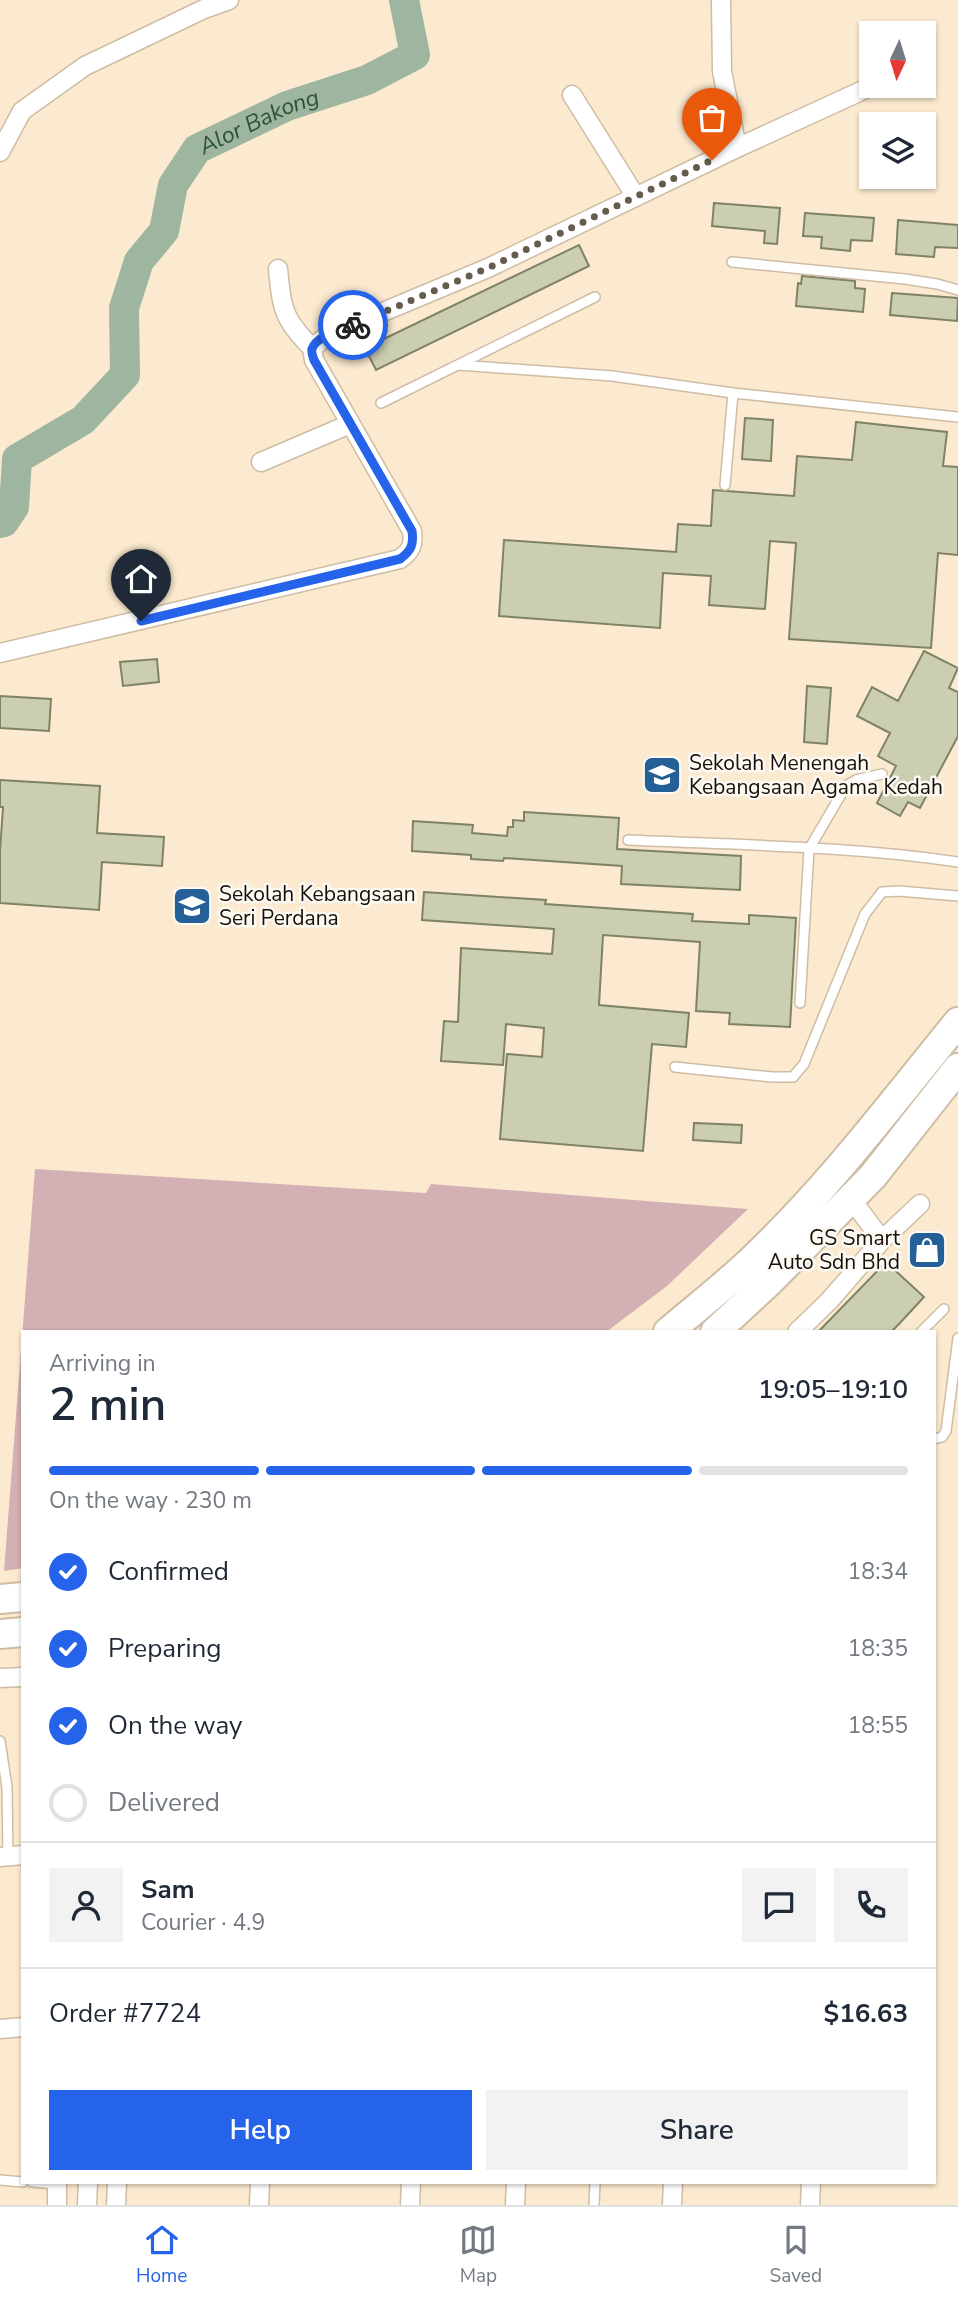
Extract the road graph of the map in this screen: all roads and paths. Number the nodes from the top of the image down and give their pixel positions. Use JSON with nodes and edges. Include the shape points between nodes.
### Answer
{"nodes":[{"id":1,"x":229,"y":0,"type":"edge"},
{"id":2,"x":722,"y":0,"type":"edge"},
{"id":3,"x":203,"y":5,"type":"edge"},
{"id":4,"x":859,"y":92,"type":"edge"},
{"id":5,"x":572,"y":96,"type":"dead end"},
{"id":6,"x":737,"y":148,"type":"junction"},
{"id":7,"x":0,"y":152,"type":"edge"},
{"id":8,"x":636,"y":197,"type":"junction"},
{"id":9,"x":732,"y":262,"type":"dead end"},
{"id":10,"x":278,"y":269,"type":"dead end"},
{"id":11,"x":958,"y":290,"type":"edge"},
{"id":12,"x":595,"y":297,"type":"dead end"},
{"id":13,"x":312,"y":348,"type":"junction"},
{"id":14,"x":457,"y":365,"type":"junction"},
{"id":15,"x":733,"y":393,"type":"junction"},
{"id":16,"x":381,"y":403,"type":"dead end"},
{"id":17,"x":958,"y":417,"type":"edge"},
{"id":18,"x":350,"y":424,"type":"junction"},
{"id":19,"x":261,"y":462,"type":"dead end"},
{"id":20,"x":725,"y":485,"type":"dead end"},
{"id":21,"x":0,"y":653,"type":"edge"},
{"id":22,"x":882,"y":774,"type":"dead end"},
{"id":23,"x":628,"y":840,"type":"dead end"},
{"id":24,"x":809,"y":849,"type":"junction"},
{"id":25,"x":958,"y":862,"type":"edge"},
{"id":26,"x":958,"y":896,"type":"edge"},
{"id":27,"x":800,"y":1003,"type":"dead end"},
{"id":28,"x":958,"y":1021,"type":"edge"},
{"id":29,"x":675,"y":1067,"type":"dead end"},
{"id":30,"x":958,"y":1068,"type":"edge"},
{"id":31,"x":851,"y":1199,"type":"junction"},
{"id":32,"x":920,"y":1204,"type":"dead end"},
{"id":33,"x":882,"y":1240,"type":"junction"},
{"id":34,"x":944,"y":1308,"type":"dead end"},
{"id":35,"x":670,"y":1330,"type":"edge"},
{"id":36,"x":717,"y":1330,"type":"edge"},
{"id":37,"x":799,"y":1330,"type":"edge"},
{"id":38,"x":923,"y":1330,"type":"edge"},
{"id":39,"x":958,"y":1338,"type":"edge"},
{"id":40,"x":936,"y":1438,"type":"edge"},
{"id":41,"x":21,"y":1597,"type":"edge"},
{"id":42,"x":0,"y":1599,"type":"edge"},
{"id":43,"x":21,"y":1632,"type":"edge"},
{"id":44,"x":0,"y":1634,"type":"edge"},
{"id":45,"x":21,"y":1677,"type":"edge"},
{"id":46,"x":0,"y":1678,"type":"edge"},
{"id":47,"x":0,"y":1741,"type":"edge"},
{"id":48,"x":3,"y":1787,"type":"edge"},
{"id":49,"x":10,"y":1856,"type":"edge"},
{"id":50,"x":21,"y":2027,"type":"edge"},
{"id":51,"x":0,"y":2029,"type":"edge"},
{"id":52,"x":0,"y":2180,"type":"edge"},
{"id":53,"x":21,"y":2182,"type":"edge"},
{"id":54,"x":57,"y":2184,"type":"edge"},
{"id":55,"x":88,"y":2184,"type":"edge"},
{"id":56,"x":117,"y":2184,"type":"edge"},
{"id":57,"x":260,"y":2184,"type":"edge"},
{"id":58,"x":411,"y":2184,"type":"edge"},
{"id":59,"x":516,"y":2184,"type":"edge"},
{"id":60,"x":595,"y":2184,"type":"edge"},
{"id":61,"x":673,"y":2184,"type":"edge"},
{"id":62,"x":811,"y":2184,"type":"edge"},
{"id":63,"x":57,"y":2205,"type":"edge"},
{"id":64,"x":87,"y":2205,"type":"edge"},
{"id":65,"x":116,"y":2205,"type":"edge"},
{"id":66,"x":259,"y":2205,"type":"edge"},
{"id":67,"x":410,"y":2205,"type":"edge"},
{"id":68,"x":515,"y":2205,"type":"edge"},
{"id":69,"x":594,"y":2205,"type":"edge"},
{"id":70,"x":672,"y":2205,"type":"edge"},
{"id":71,"x":810,"y":2205,"type":"edge"}],
"edges":[{"from":1,"to":3,"type":"street"},
{"from":2,"to":6,"type":"street","via":[[722,71]]},
{"from":3,"to":7,"type":"street","via":[[85,66],[22,111]]},
{"from":4,"to":6,"type":"street"},
{"from":5,"to":8,"type":"street"},
{"from":6,"to":8,"type":"street"},
{"from":8,"to":13,"type":"street","via":[[488,268],[328,335]]},
{"from":9,"to":11,"type":"lane","via":[[905,279]]},
{"from":10,"to":13,"type":"street","via":[[281,305],[295,331]]},
{"from":12,"to":14,"type":"lane"},
{"from":13,"to":18,"type":"street","via":[[314,360]]},
{"from":14,"to":15,"type":"lane","via":[[612,376]]},
{"from":14,"to":16,"type":"lane"},
{"from":15,"to":17,"type":"lane"},
{"from":15,"to":20,"type":"lane"},
{"from":18,"to":19,"type":"street"},
{"from":18,"to":21,"type":"street","via":[[412,531],[410,552],[400,559]]},
{"from":22,"to":24,"type":"lane","via":[[846,786]]},
{"from":23,"to":24,"type":"lane"},
{"from":24,"to":25,"type":"lane"},
{"from":24,"to":27,"type":"lane"},
{"from":26,"to":29,"type":"lane","via":[[882,892],[865,914],[804,1064],[793,1077]]},
{"from":28,"to":35,"type":"main road","via":[[799,1212],[753,1259]]},
{"from":30,"to":31,"type":"main road"},
{"from":31,"to":33,"type":"street"},
{"from":31,"to":36,"type":"main road"},
{"from":32,"to":33,"type":"street"},
{"from":33,"to":37,"type":"street"},
{"from":34,"to":38,"type":"lane"},
{"from":39,"to":40,"type":"lane","via":[[946,1431]]},
{"from":41,"to":42,"type":"main road"},
{"from":43,"to":44,"type":"main road"},
{"from":45,"to":46,"type":"street"},
{"from":47,"to":48,"type":"lane"},
{"from":48,"to":49,"type":"lane"},
{"from":50,"to":51,"type":"street"},
{"from":52,"to":53,"type":"lane"},
{"from":54,"to":63,"type":"street"},
{"from":55,"to":64,"type":"street"},
{"from":56,"to":65,"type":"street"},
{"from":57,"to":66,"type":"street"},
{"from":58,"to":67,"type":"street"},
{"from":59,"to":68,"type":"street"},
{"from":60,"to":69,"type":"lane"},
{"from":61,"to":70,"type":"street"},
{"from":62,"to":71,"type":"street"}]}
